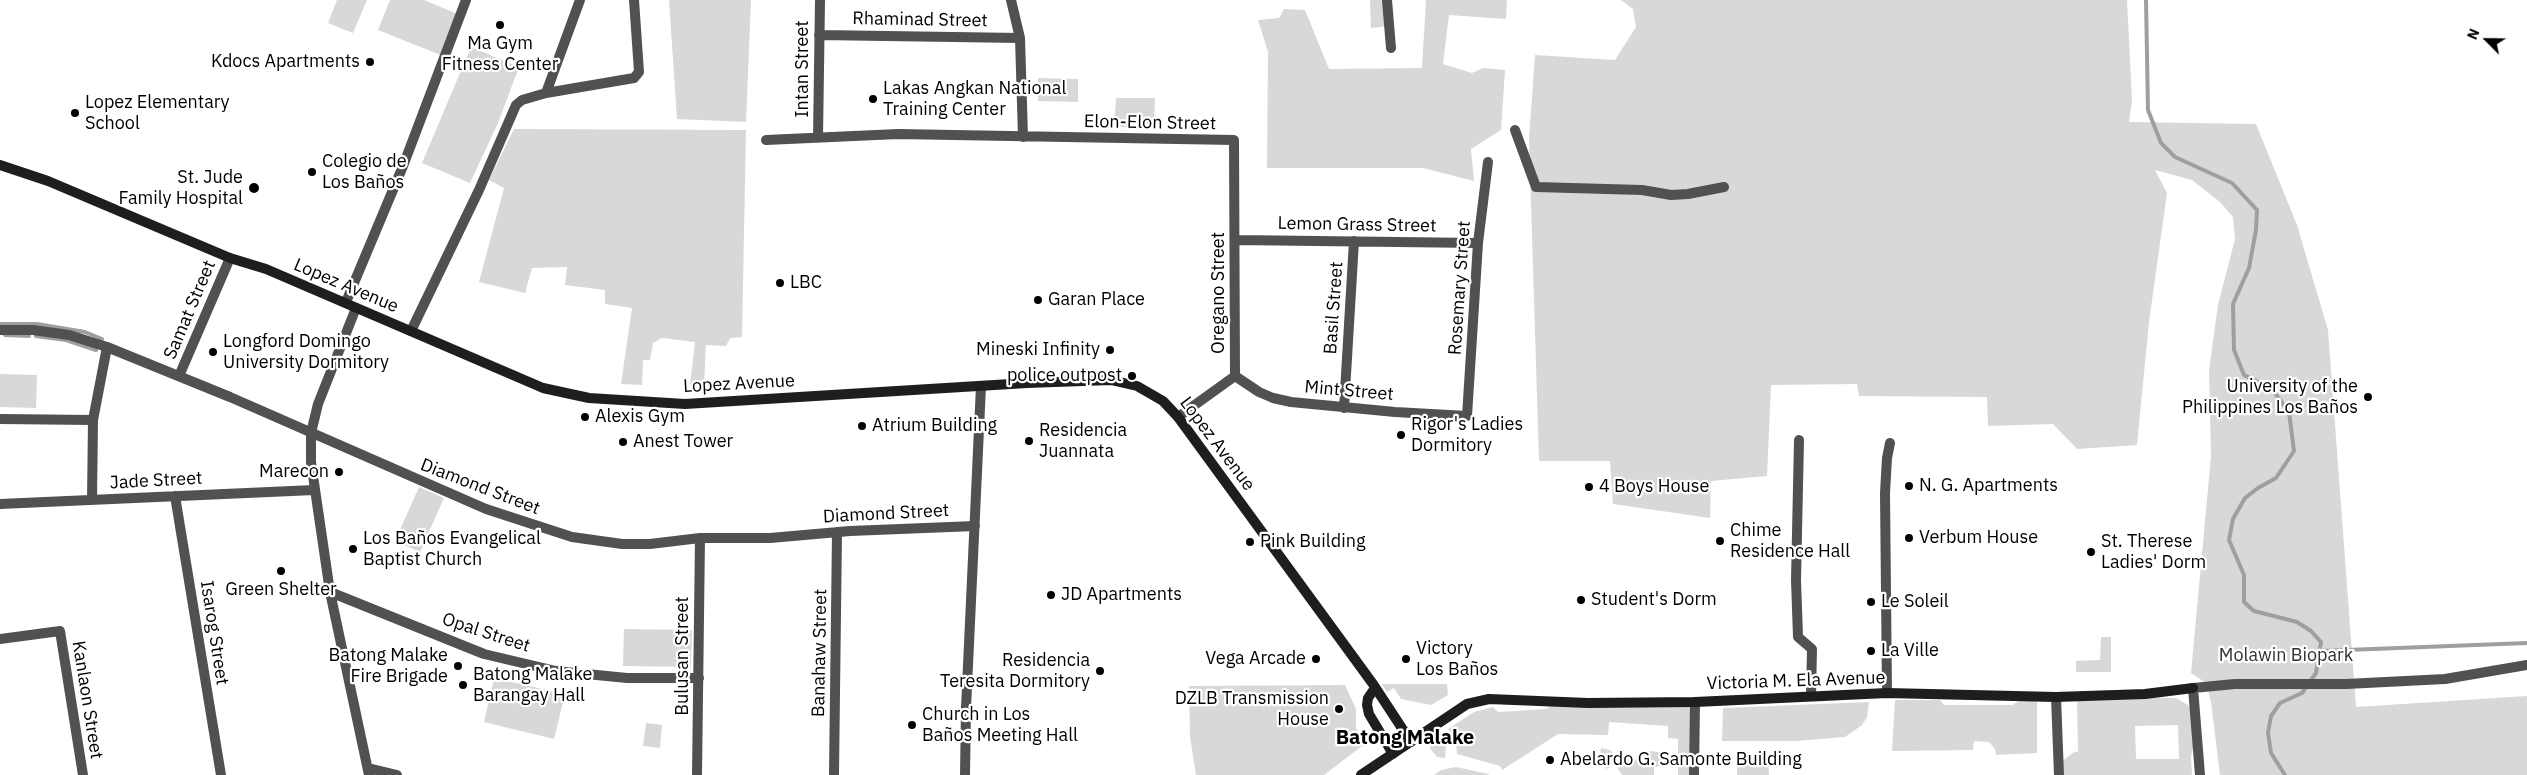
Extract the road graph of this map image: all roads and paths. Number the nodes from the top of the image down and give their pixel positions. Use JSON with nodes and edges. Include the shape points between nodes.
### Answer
{"nodes":[{"id":1,"x":466,"y":0,"type":"edge"},
{"id":2,"x":580,"y":0,"type":"edge"},
{"id":3,"x":634,"y":0,"type":"edge"},
{"id":4,"x":820,"y":0,"type":"edge"},
{"id":5,"x":1011,"y":0,"type":"edge"},
{"id":6,"x":1387,"y":0,"type":"edge"},
{"id":7,"x":819,"y":35,"type":"junction"},
{"id":8,"x":1020,"y":38,"type":"junction"},
{"id":9,"x":1391,"y":48,"type":"dead end"},
{"id":10,"x":546,"y":92,"type":"junction"},
{"id":11,"x":1515,"y":130,"type":"dead end"},
{"id":12,"x":1023,"y":137,"type":"junction"},
{"id":13,"x":818,"y":138,"type":"junction"},
{"id":14,"x":766,"y":140,"type":"dead end"},
{"id":15,"x":1234,"y":140,"type":"joint"},
{"id":16,"x":1488,"y":162,"type":"dead end"},
{"id":17,"x":0,"y":165,"type":"edge"},
{"id":18,"x":1724,"y":187,"type":"dead end"},
{"id":19,"x":1236,"y":240,"type":"junction"},
{"id":20,"x":1354,"y":241,"type":"junction"},
{"id":21,"x":1478,"y":242,"type":"junction"},
{"id":22,"x":230,"y":258,"type":"junction"},
{"id":23,"x":346,"y":302,"type":"junction"},
{"id":24,"x":356,"y":308,"type":"junction"},
{"id":25,"x":0,"y":330,"type":"edge"},
{"id":26,"x":411,"y":332,"type":"junction"},
{"id":27,"x":107,"y":346,"type":"junction"},
{"id":28,"x":179,"y":376,"type":"junction"},
{"id":29,"x":1235,"y":376,"type":"junction"},
{"id":30,"x":981,"y":386,"type":"junction"},
{"id":31,"x":1344,"y":408,"type":"junction"},
{"id":32,"x":1467,"y":416,"type":"joint"},
{"id":33,"x":1178,"y":417,"type":"junction"},
{"id":34,"x":0,"y":419,"type":"edge"},
{"id":35,"x":93,"y":420,"type":"junction"},
{"id":36,"x":312,"y":433,"type":"junction"},
{"id":37,"x":1799,"y":440,"type":"dead end"},
{"id":38,"x":1890,"y":443,"type":"dead end"},
{"id":39,"x":314,"y":490,"type":"junction"},
{"id":40,"x":175,"y":496,"type":"junction"},
{"id":41,"x":92,"y":500,"type":"junction"},
{"id":42,"x":0,"y":504,"type":"edge"},
{"id":43,"x":975,"y":526,"type":"junction"},
{"id":44,"x":837,"y":532,"type":"junction"},
{"id":45,"x":700,"y":538,"type":"junction"},
{"id":46,"x":330,"y":592,"type":"junction"},
{"id":47,"x":0,"y":639,"type":"edge"},
{"id":48,"x":2527,"y":665,"type":"edge"},
{"id":49,"x":699,"y":678,"type":"junction"},
{"id":50,"x":1375,"y":688,"type":"junction"},
{"id":51,"x":2193,"y":688,"type":"junction"},
{"id":52,"x":1886,"y":693,"type":"junction"},
{"id":53,"x":1811,"y":696,"type":"junction"},
{"id":54,"x":2056,"y":697,"type":"junction"},
{"id":55,"x":1696,"y":702,"type":"junction"},
{"id":56,"x":1411,"y":742,"type":"junction"},
{"id":57,"x":1393,"y":754,"type":"junction"},
{"id":58,"x":368,"y":772,"type":"edge"},
{"id":59,"x":83,"y":775,"type":"edge"},
{"id":60,"x":220,"y":775,"type":"edge"},
{"id":61,"x":397,"y":775,"type":"edge"},
{"id":62,"x":697,"y":775,"type":"edge"},
{"id":63,"x":834,"y":775,"type":"edge"},
{"id":64,"x":965,"y":775,"type":"edge"},
{"id":65,"x":1361,"y":775,"type":"edge"},
{"id":66,"x":1694,"y":775,"type":"edge"},
{"id":67,"x":2059,"y":775,"type":"edge"},
{"id":68,"x":2200,"y":775,"type":"edge"}],
"edges":[{"from":1,"to":23,"type":"street"},
{"from":2,"to":10,"type":"street"},
{"from":3,"to":10,"type":"street","via":[[637,76]]},
{"from":4,"to":7,"type":"street","name":"Intan Street"},
{"from":5,"to":8,"type":"street"},
{"from":6,"to":9,"type":"street"},
{"from":7,"to":8,"type":"street","name":"Rhaminad Street"},
{"from":7,"to":13,"type":"street","name":"Intan Street"},
{"from":8,"to":12,"type":"street"},
{"from":10,"to":26,"type":"street","via":[[516,105]]},
{"from":11,"to":18,"type":"street","via":[[1536,187],[1642,190],[1671,195]]},
{"from":12,"to":13,"type":"street","name":"Elon-Elon Street","via":[[898,134]]},
{"from":12,"to":15,"type":"street","name":"Elon-Elon Street"},
{"from":13,"to":14,"type":"street","name":"Elon-Elon Street"},
{"from":15,"to":19,"type":"street","name":"Oregano Street"},
{"from":16,"to":21,"type":"street","name":"Rosemary Street"},
{"from":17,"to":22,"type":"main road","name":"Lopez Avenue"},
{"from":19,"to":20,"type":"street","name":"Lemon Grass Street"},
{"from":19,"to":29,"type":"street","name":"Oregano Street"},
{"from":20,"to":21,"type":"street","name":"Lemon Grass Street"},
{"from":20,"to":31,"type":"street","name":"Basil Street"},
{"from":21,"to":32,"type":"street","name":"Rosemary Street"},
{"from":22,"to":23,"type":"main road","name":"Lopez Avenue"},
{"from":22,"to":28,"type":"street","name":"Samat Street"},
{"from":23,"to":24,"type":"main road","name":"Lopez Avenue"},
{"from":24,"to":26,"type":"main road","name":"Lopez Avenue"},
{"from":24,"to":36,"type":"street","via":[[327,378]]},
{"from":25,"to":27,"type":"street","name":"Diamond Street","via":[[69,335]]},
{"from":26,"to":30,"type":"main road","name":"Lopez Avenue","via":[[543,388],[589,398],[685,404]]},
{"from":27,"to":28,"type":"street","name":"Diamond Street"},
{"from":27,"to":35,"type":"street"},
{"from":28,"to":36,"type":"street","name":"Diamond Street"},
{"from":29,"to":31,"type":"street","name":"Mint Street","via":[[1273,398]]},
{"from":29,"to":33,"type":"street","name":"Oregano Street"},
{"from":30,"to":33,"type":"main road","name":"Lopez Avenue","via":[[1112,380],[1153,394]]},
{"from":30,"to":43,"type":"street"},
{"from":31,"to":32,"type":"street","name":"Mint Street"},
{"from":33,"to":50,"type":"main road","name":"Lopez Avenue"},
{"from":34,"to":35,"type":"street"},
{"from":35,"to":41,"type":"street"},
{"from":36,"to":39,"type":"street"},
{"from":36,"to":45,"type":"street","name":"Diamond Street","via":[[486,509],[546,530],[622,544]]},
{"from":37,"to":53,"type":"street","via":[[1798,637],[1812,649]]},
{"from":38,"to":52,"type":"street","via":[[1885,493]]},
{"from":39,"to":40,"type":"street","name":"Jade Street"},
{"from":39,"to":46,"type":"street"},
{"from":40,"to":41,"type":"street","name":"Jade Street"},
{"from":40,"to":60,"type":"street","name":"Isarog Street"},
{"from":41,"to":42,"type":"street","name":"Jade Street"},
{"from":43,"to":44,"type":"street","name":"Diamond Street"},
{"from":43,"to":64,"type":"street"},
{"from":44,"to":45,"type":"street","name":"Diamond Street","via":[[770,538]]},
{"from":44,"to":63,"type":"street","name":"Banahaw Street"},
{"from":45,"to":49,"type":"street","name":"Bulusan Street"},
{"from":46,"to":49,"type":"street","name":"Opal Street","via":[[484,654],[556,671],[627,678]]},
{"from":46,"to":58,"type":"street"},
{"from":47,"to":59,"type":"street","name":"Kanlaon Street","via":[[60,631]]},
{"from":48,"to":51,"type":"street","via":[[2445,679],[2346,684],[2234,684]]},
{"from":49,"to":62,"type":"street","name":"Bulusan Street"},
{"from":50,"to":56,"type":"main road","name":"Lopez Avenue"},
{"from":50,"to":57,"type":"main road","via":[[1366,705]]},
{"from":51,"to":54,"type":"main road","name":"Victoria M. Ela Avenue","via":[[2145,694]]},
{"from":51,"to":68,"type":"street"},
{"from":52,"to":53,"type":"main road","name":"Victoria M. Ela Avenue"},
{"from":52,"to":54,"type":"main road","name":"Victoria M. Ela Avenue"},
{"from":53,"to":55,"type":"main road","name":"Victoria M. Ela Avenue"},
{"from":54,"to":67,"type":"street"},
{"from":55,"to":56,"type":"main road","name":"Victoria M. Ela Avenue","via":[[1574,703],[1489,699],[1467,704]]},
{"from":55,"to":66,"type":"street"},
{"from":56,"to":57,"type":"main road","name":"Victoria M. Ela Avenue"},
{"from":57,"to":65,"type":"main road","name":"Victoria M. Ela Avenue"},
{"from":58,"to":61,"type":"street"}]}
